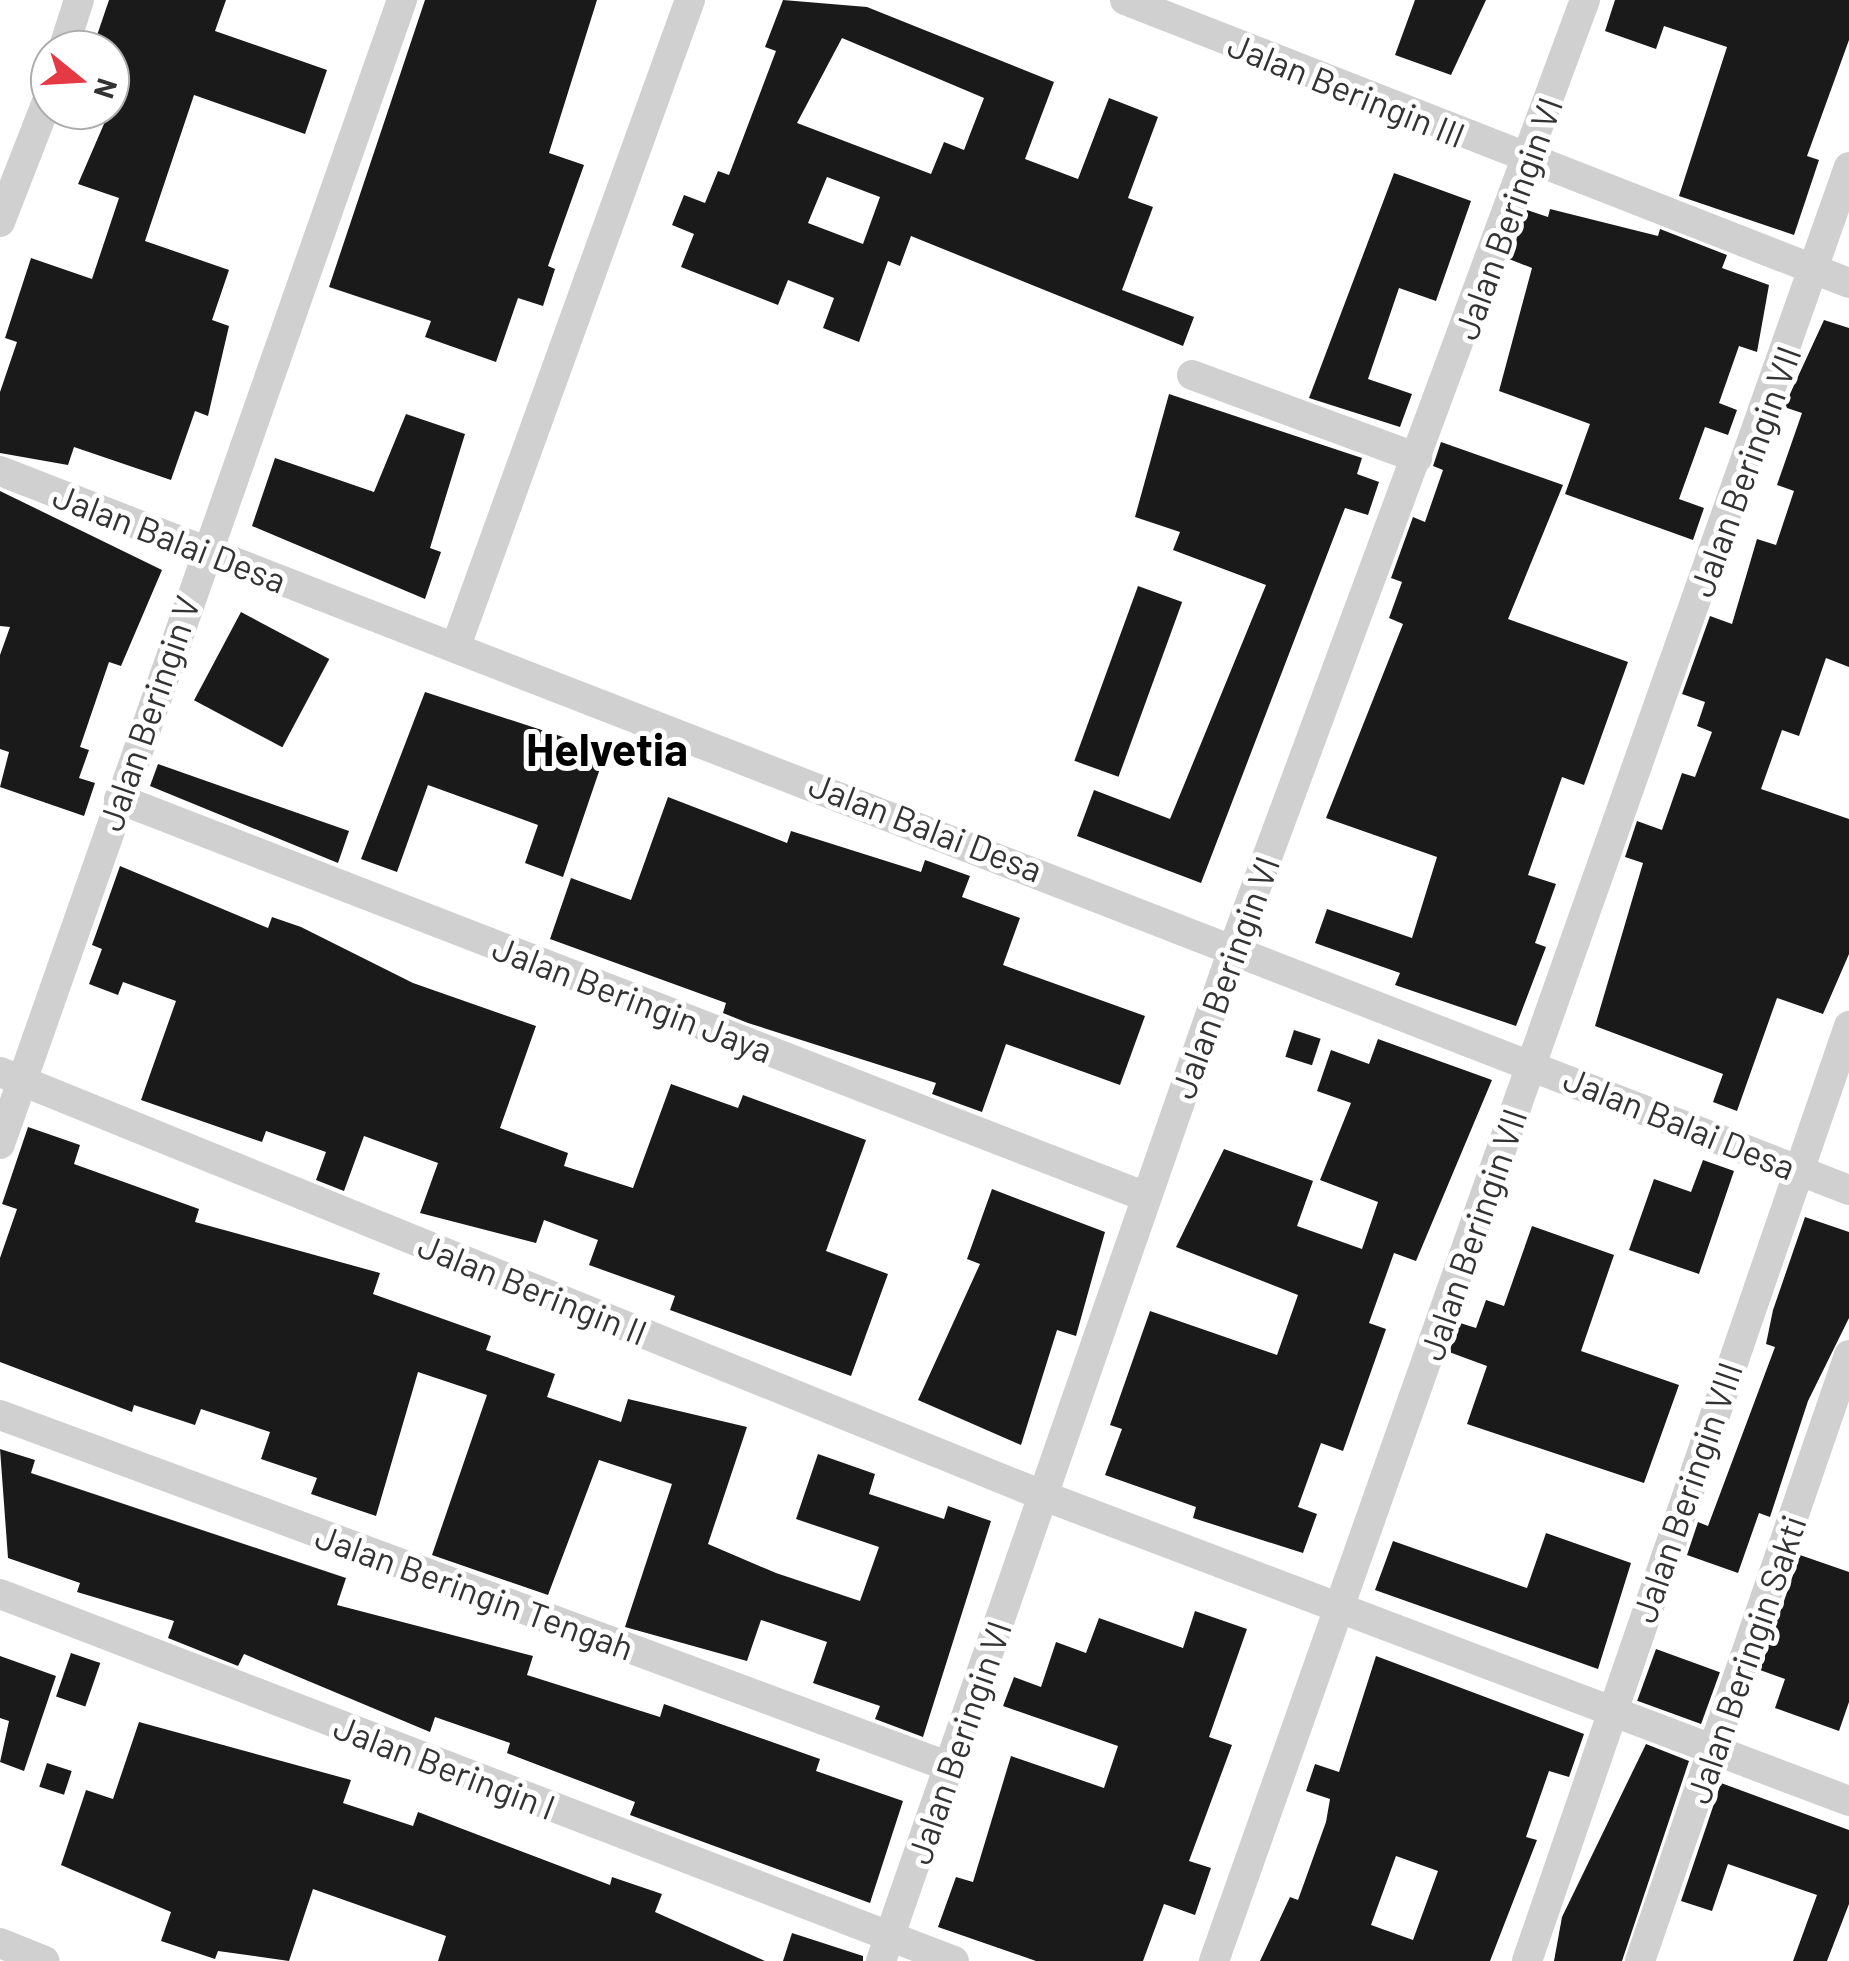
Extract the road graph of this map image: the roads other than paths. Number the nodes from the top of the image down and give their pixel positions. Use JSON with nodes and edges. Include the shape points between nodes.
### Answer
{"nodes":[{"id":1,"x":79,"y":0,"type":"edge"},
{"id":2,"x":402,"y":0,"type":"edge"},
{"id":3,"x":690,"y":0,"type":"edge"},
{"id":4,"x":1125,"y":0,"type":"edge"},
{"id":5,"x":1585,"y":0,"type":"edge"},
{"id":6,"x":69,"y":30,"type":"edge"},
{"id":7,"x":36,"y":130,"type":"edge"},
{"id":8,"x":1530,"y":162,"type":"junction"},
{"id":9,"x":1849,"y":168,"type":"edge"},
{"id":10,"x":0,"y":222,"type":"edge"},
{"id":11,"x":1815,"y":270,"type":"junction"},
{"id":12,"x":1849,"y":283,"type":"edge"},
{"id":13,"x":1192,"y":375,"type":"dead end"},
{"id":14,"x":1416,"y":458,"type":"junction"},
{"id":15,"x":0,"y":472,"type":"edge"},
{"id":16,"x":204,"y":550,"type":"junction"},
{"id":17,"x":456,"y":646,"type":"junction"},
{"id":18,"x":119,"y":799,"type":"junction"},
{"id":19,"x":1235,"y":944,"type":"junction"},
{"id":20,"x":1849,"y":1026,"type":"edge"},
{"id":21,"x":1532,"y":1062,"type":"junction"},
{"id":22,"x":11,"y":1076,"type":"edge"},
{"id":23,"x":0,"y":1144,"type":"edge"},
{"id":24,"x":1796,"y":1169,"type":"junction"},
{"id":25,"x":1849,"y":1190,"type":"edge"},
{"id":26,"x":1146,"y":1196,"type":"junction"},
{"id":27,"x":1849,"y":1356,"type":"edge"},
{"id":28,"x":0,"y":1415,"type":"edge"},
{"id":29,"x":1044,"y":1496,"type":"junction"},
{"id":30,"x":0,"y":1594,"type":"edge"},
{"id":31,"x":1341,"y":1605,"type":"junction"},
{"id":32,"x":1611,"y":1710,"type":"junction"},
{"id":33,"x":1715,"y":1748,"type":"junction"},
{"id":34,"x":950,"y":1766,"type":"junction"},
{"id":35,"x":1849,"y":1801,"type":"edge"},
{"id":36,"x":0,"y":1943,"type":"edge"},
{"id":37,"x":885,"y":1949,"type":"edge"},
{"id":38,"x":45,"y":1961,"type":"edge"},
{"id":39,"x":954,"y":1961,"type":"edge"},
{"id":40,"x":1214,"y":1961,"type":"edge"},
{"id":41,"x":1527,"y":1961,"type":"edge"},
{"id":42,"x":1640,"y":1961,"type":"edge"}],
"edges":[{"from":1,"to":6,"type":"street"},
{"from":2,"to":16,"type":"street","name":"Jalan Beringin V"},
{"from":3,"to":17,"type":"street"},
{"from":4,"to":8,"type":"street","name":"Jalan Beringin III"},
{"from":5,"to":8,"type":"street","name":"Jalan Beringin VI"},
{"from":7,"to":10,"type":"street"},
{"from":8,"to":11,"type":"street","name":"Jalan Beringin III"},
{"from":8,"to":14,"type":"street","name":"Jalan Beringin VI"},
{"from":9,"to":11,"type":"street","name":"Jalan Beringin VII"},
{"from":11,"to":12,"type":"street","name":"Jalan Beringin III"},
{"from":11,"to":21,"type":"street","name":"Jalan Beringin VII"},
{"from":13,"to":14,"type":"street"},
{"from":14,"to":19,"type":"street","name":"Jalan Beringin VI"},
{"from":15,"to":16,"type":"street","name":"Jalan Balai Desa"},
{"from":16,"to":17,"type":"street","name":"Jalan Balai Desa"},
{"from":16,"to":18,"type":"street","name":"Jalan Beringin V"},
{"from":17,"to":19,"type":"street","name":"Jalan Balai Desa"},
{"from":18,"to":22,"type":"street","name":"Jalan Beringin V"},
{"from":18,"to":26,"type":"street","name":"Jalan Beringin Jaya"},
{"from":19,"to":21,"type":"street","name":"Jalan Balai Desa"},
{"from":19,"to":26,"type":"street","name":"Jalan Beringin VI"},
{"from":20,"to":24,"type":"street","name":"Jalan Beringin VIII"},
{"from":21,"to":24,"type":"street","name":"Jalan Balai Desa"},
{"from":21,"to":31,"type":"street","name":"Jalan Beringin VII"},
{"from":22,"to":23,"type":"street","name":"Jalan Beringin V"},
{"from":22,"to":29,"type":"street","name":"Jalan Beringin II"},
{"from":24,"to":25,"type":"street","name":"Jalan Balai Desa"},
{"from":24,"to":32,"type":"street","name":"Jalan Beringin VIII"},
{"from":26,"to":29,"type":"street","name":"Jalan Beringin VI"},
{"from":27,"to":33,"type":"street","name":"Jalan Beringin Sakti"},
{"from":28,"to":34,"type":"street","name":"Jalan Beringin Tengah"},
{"from":29,"to":31,"type":"street","name":"Jalan Beringin II"},
{"from":29,"to":34,"type":"street","name":"Jalan Beringin VI"},
{"from":30,"to":37,"type":"street","name":"Jalan Beringin I"},
{"from":31,"to":32,"type":"street","name":"Jalan Beringin II"},
{"from":31,"to":40,"type":"street","name":"Jalan Beringin VII"},
{"from":32,"to":33,"type":"street","name":"Jalan Beringin II"},
{"from":32,"to":41,"type":"street","name":"Jalan Beringin VIII"},
{"from":33,"to":35,"type":"street","name":"Jalan Beringin II"},
{"from":33,"to":42,"type":"street","name":"Jalan Beringin Sakti"},
{"from":34,"to":37,"type":"street","name":"Jalan Beringin VI"},
{"from":36,"to":38,"type":"street"},
{"from":37,"to":39,"type":"street","name":"Jalan Beringin I"}]}
